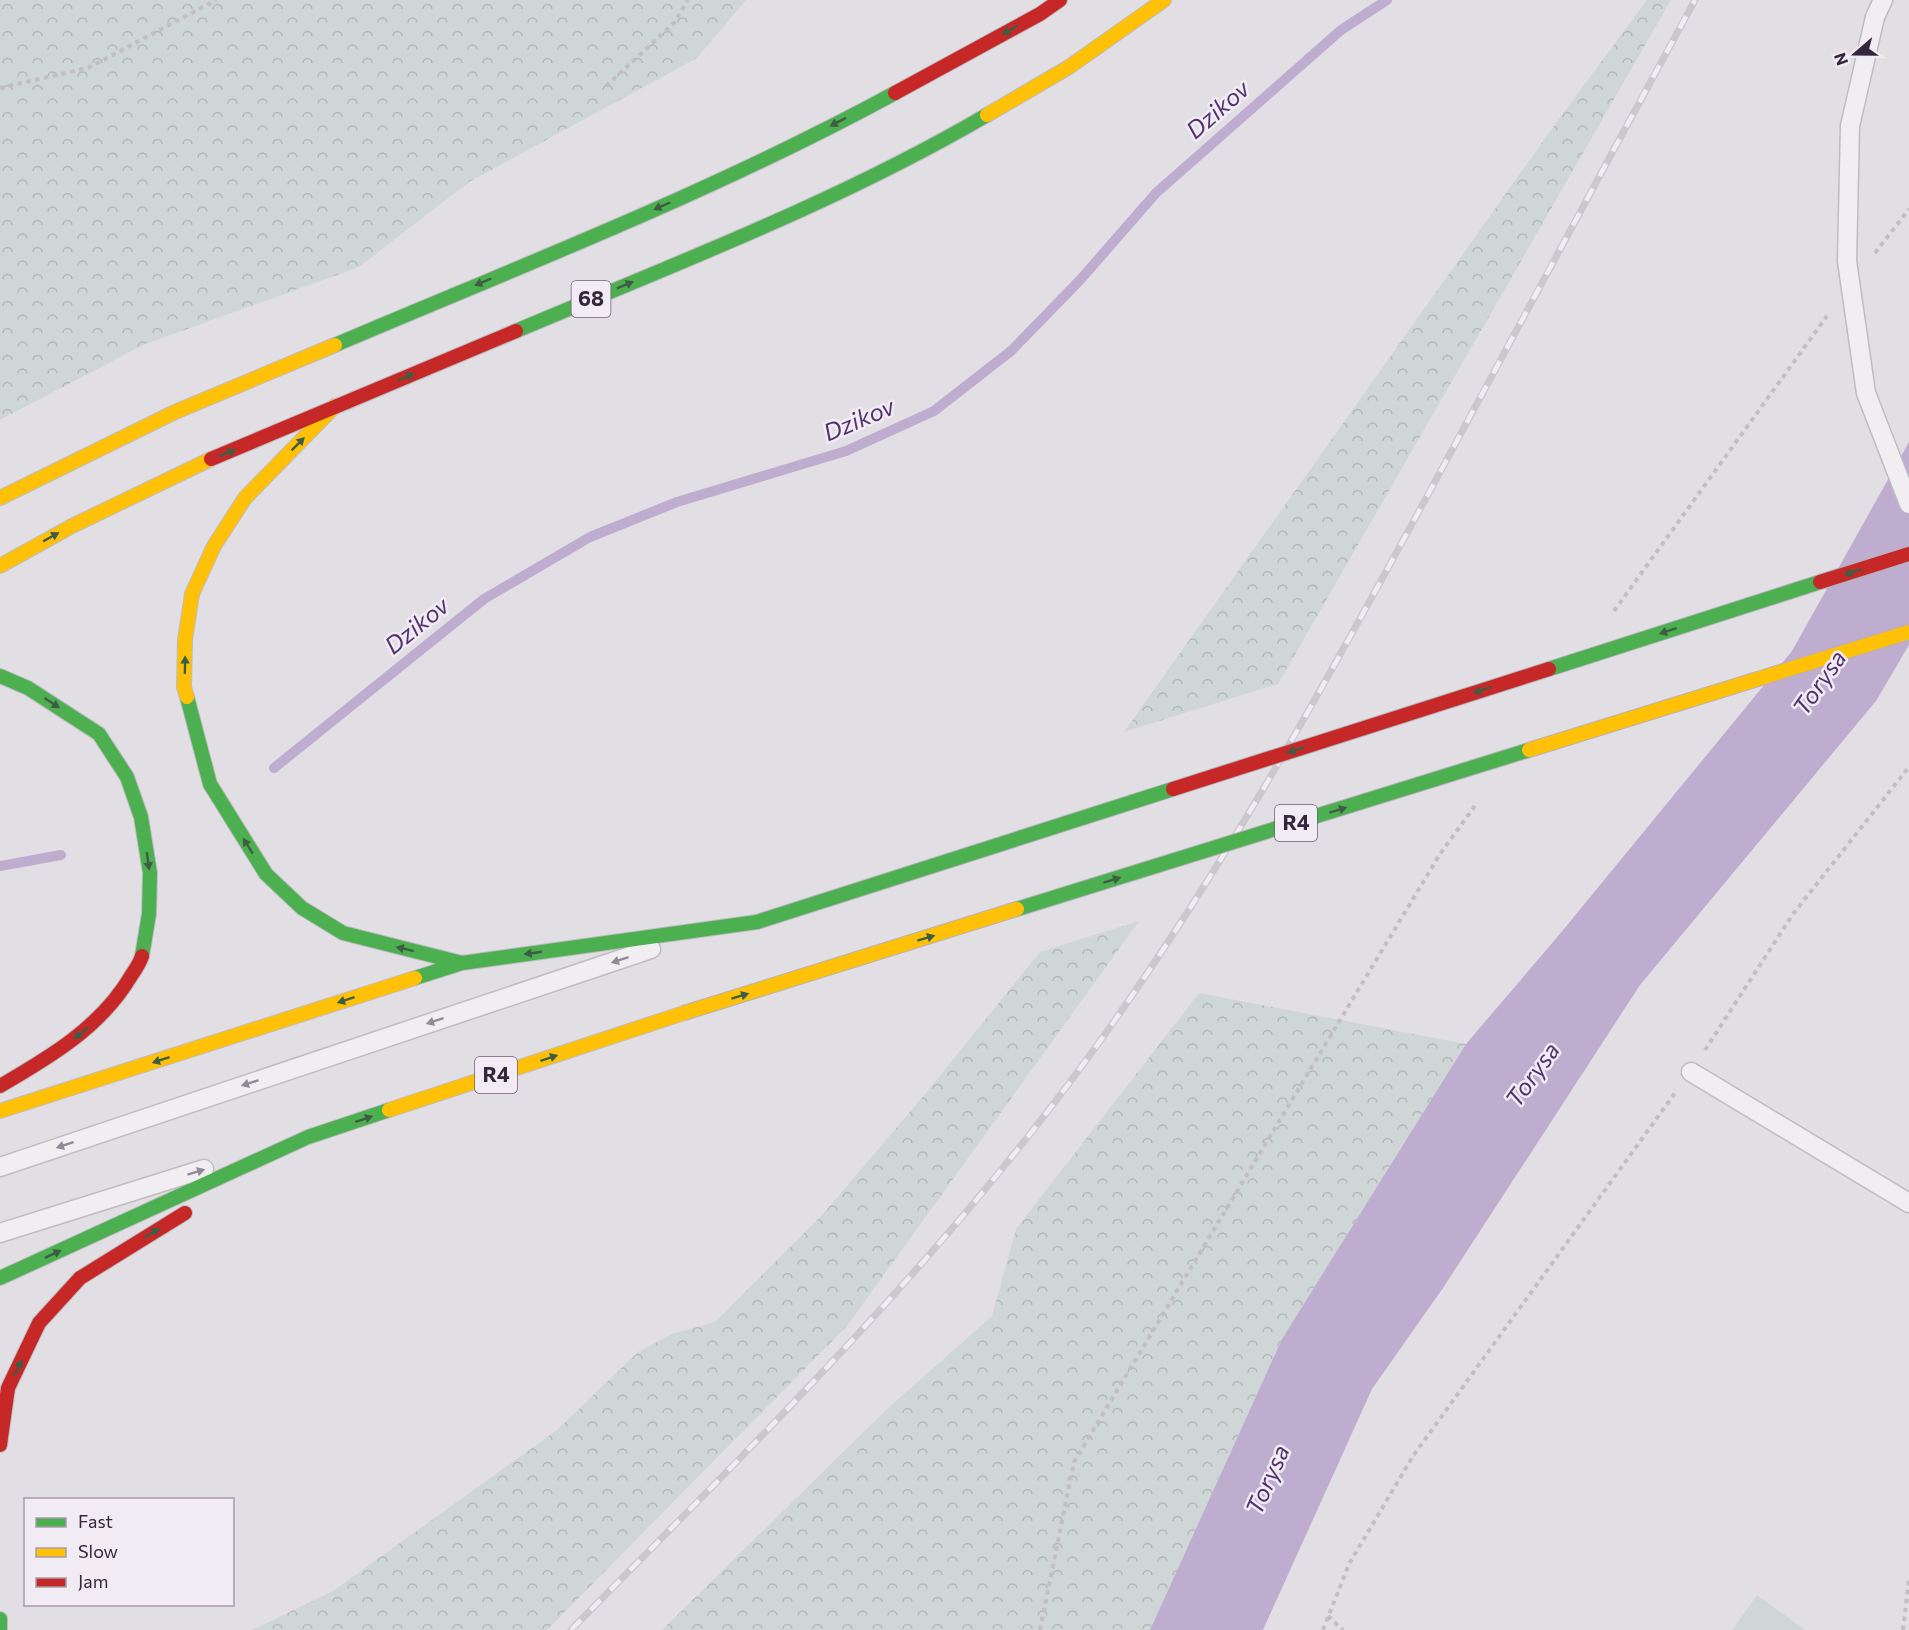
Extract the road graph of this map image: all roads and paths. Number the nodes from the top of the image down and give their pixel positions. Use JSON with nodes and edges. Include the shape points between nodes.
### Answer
{"nodes":[{"id":1,"x":216,"y":0,"type":"edge"},
{"id":2,"x":688,"y":0,"type":"edge"},
{"id":3,"x":1060,"y":0,"type":"edge"},
{"id":4,"x":1164,"y":0,"type":"edge"},
{"id":5,"x":1883,"y":0,"type":"edge"},
{"id":6,"x":606,"y":86,"type":"dead end"},
{"id":7,"x":0,"y":88,"type":"edge"},
{"id":8,"x":1909,"y":208,"type":"edge"},
{"id":9,"x":1874,"y":255,"type":"dead end"},
{"id":10,"x":1832,"y":310,"type":"dead end"},
{"id":11,"x":335,"y":406,"type":"junction"},
{"id":12,"x":0,"y":498,"type":"edge"},
{"id":13,"x":1909,"y":504,"type":"edge"},
{"id":14,"x":1909,"y":554,"type":"edge"},
{"id":15,"x":0,"y":566,"type":"edge"},
{"id":16,"x":1607,"y":620,"type":"dead end"},
{"id":17,"x":1909,"y":632,"type":"edge"},
{"id":18,"x":0,"y":676,"type":"edge"},
{"id":19,"x":1909,"y":767,"type":"edge"},
{"id":20,"x":1482,"y":796,"type":"dead end"},
{"id":21,"x":757,"y":922,"type":"junction"},
{"id":22,"x":462,"y":963,"type":"junction"},
{"id":23,"x":1691,"y":1072,"type":"junction"},
{"id":24,"x":0,"y":1086,"type":"edge"},
{"id":25,"x":0,"y":1111,"type":"edge"},
{"id":26,"x":308,"y":1137,"type":"junction"},
{"id":27,"x":0,"y":1167,"type":"edge"},
{"id":28,"x":1909,"y":1203,"type":"edge"},
{"id":29,"x":0,"y":1233,"type":"edge"},
{"id":30,"x":0,"y":1278,"type":"edge"},
{"id":31,"x":0,"y":1445,"type":"edge"},
{"id":32,"x":1909,"y":1579,"type":"edge"},
{"id":33,"x":1328,"y":1616,"type":"junction"},
{"id":34,"x":0,"y":1619,"type":"edge"},
{"id":35,"x":0,"y":1630,"type":"edge"},
{"id":36,"x":1040,"y":1630,"type":"edge"},
{"id":37,"x":1323,"y":1630,"type":"edge"},
{"id":38,"x":1343,"y":1630,"type":"edge"},
{"id":39,"x":1903,"y":1630,"type":"edge"}],
"edges":[{"from":1,"to":7,"type":"path","via":[[88,68]]},
{"from":2,"to":6,"type":"path","via":[[674,23]]},
{"from":3,"to":12,"type":"main road","number":"68","one_way":true,"via":[[900,90],[764,160],[175,412]]},
{"from":11,"to":4,"type":"main road","number":"68","one_way":true,"via":[[791,215],[930,148],[1069,67]]},
{"from":5,"to":13,"type":"lane","bridge":true,"via":[[1875,17],[1850,126],[1846,261],[1866,393]]},
{"from":8,"to":9,"type":"path"},
{"from":10,"to":16,"type":"path"},
{"from":15,"to":11,"type":"main road","number":"68","one_way":true,"via":[[188,470]]},
{"from":22,"to":11,"type":"main road","one_way":true,"via":[[343,933],[302,908],[266,874],[210,784],[184,687],[185,640],[192,594],[214,546],[245,498]]},
{"from":14,"to":21,"type":"main road","one_way":true,"bridge":true},
{"from":26,"to":17,"type":"main road","number":"R4","one_way":true,"bridge":true,"via":[[684,1013]]},
{"from":18,"to":24,"type":"main road","one_way":true,"via":[[28,688],[99,734],[131,787],[141,817],[150,873],[142,959],[120,995],[88,1028],[45,1060]]},
{"from":19,"to":23,"type":"path","via":[[1793,914]]},
{"from":20,"to":36,"type":"path","via":[[1440,854],[1074,1462]]},
{"from":21,"to":22,"type":"main road","one_way":true},
{"from":21,"to":27,"type":"lane","one_way":true,"via":[[648,950]]},
{"from":22,"to":25,"type":"main road","one_way":true},
{"from":23,"to":28,"type":"lane"},
{"from":23,"to":33,"type":"path","via":[[1413,1456],[1350,1564]]},
{"from":29,"to":26,"type":"lane","number":"R4","one_way":true},
{"from":30,"to":26,"type":"main road","one_way":true},
{"from":31,"to":26,"type":"main road","one_way":true,"via":[[8,1388],[39,1323],[80,1278]]},
{"from":32,"to":39,"type":"path"},
{"from":33,"to":37,"type":"path"},
{"from":33,"to":38,"type":"path"},
{"from":34,"to":35,"type":"main road"}]}
